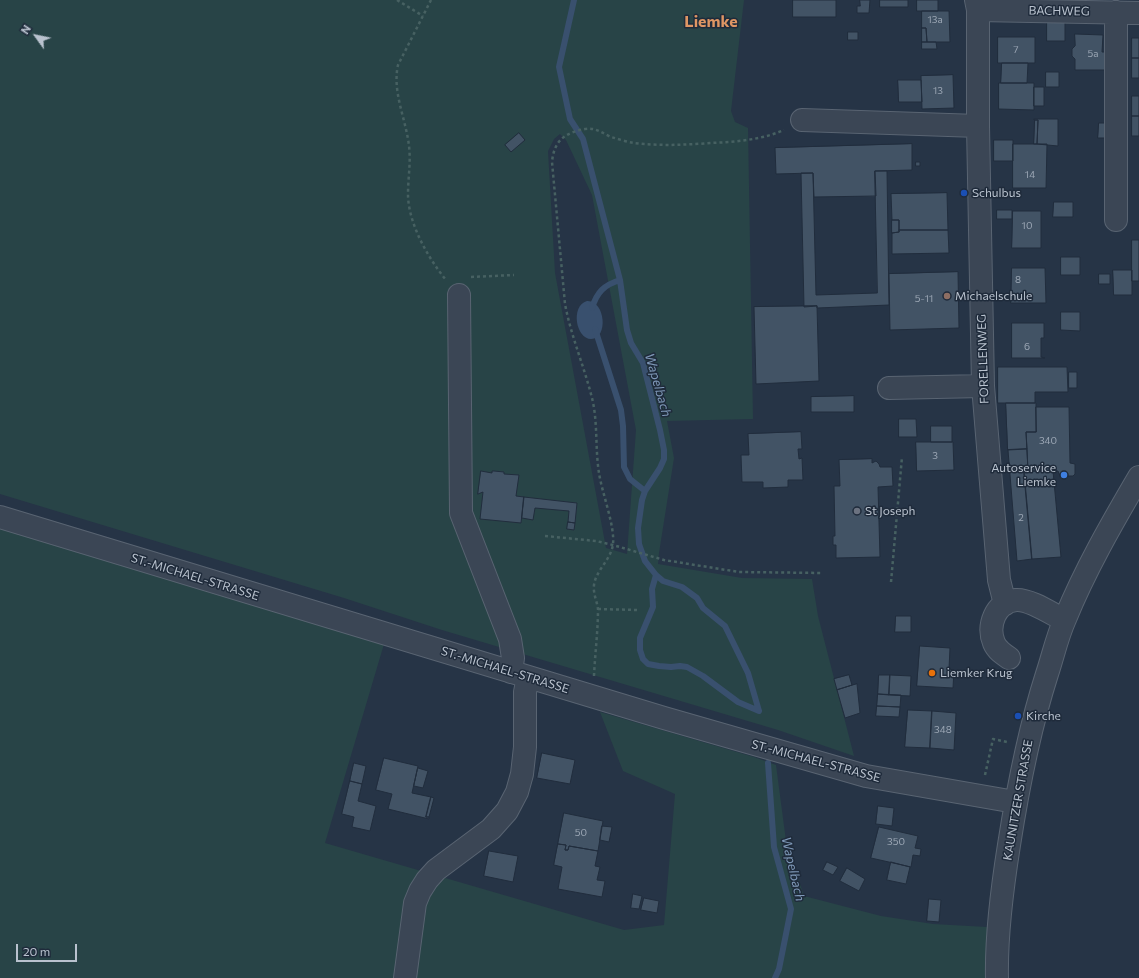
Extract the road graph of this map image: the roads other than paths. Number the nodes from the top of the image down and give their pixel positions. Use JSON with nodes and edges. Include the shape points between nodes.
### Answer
{"nodes":[{"id":1,"x":977,"y":5,"type":"edge"},
{"id":2,"x":1116,"y":12,"type":"junction"},
{"id":3,"x":1139,"y":12,"type":"edge"},
{"id":4,"x":802,"y":120,"type":"road end"},
{"id":5,"x":978,"y":126,"type":"junction"},
{"id":6,"x":1116,"y":220,"type":"dead end"},
{"id":7,"x":459,"y":295,"type":"road end"},
{"id":8,"x":982,"y":386,"type":"junction"},
{"id":9,"x":890,"y":388,"type":"dead end"},
{"id":10,"x":1139,"y":477,"type":"edge"},
{"id":11,"x":0,"y":517,"type":"edge"},
{"id":12,"x":1005,"y":604,"type":"junction"},
{"id":13,"x":1064,"y":620,"type":"junction"},
{"id":14,"x":1009,"y":658,"type":"dead end"},
{"id":15,"x":520,"y":675,"type":"junction"},
{"id":16,"x":1015,"y":802,"type":"junction"},
{"id":17,"x":406,"y":978,"type":"edge"},
{"id":18,"x":997,"y":978,"type":"edge"}],
"edges":[{"from":1,"to":2,"type":"street","name":"BACHWEG"},
{"from":1,"to":5,"type":"street","name":"FORELLENWEG"},
{"from":2,"to":3,"type":"street","name":"BACHWEG"},
{"from":2,"to":6,"type":"street"},
{"from":4,"to":5,"type":"street"},
{"from":5,"to":8,"type":"street","name":"FORELLENWEG"},
{"from":7,"to":15,"type":"street","via":[[461,513],[510,639],[513,658]]},
{"from":8,"to":9,"type":"street"},
{"from":8,"to":12,"type":"street","name":"FORELLENWEG","via":[[999,580]]},
{"from":10,"to":13,"type":"street","name":"KAUNITZER STRASSE","via":[[1100,544]]},
{"from":11,"to":15,"type":"street","name":"ST.-MICHAEL-STRASSE"},
{"from":12,"to":13,"type":"street","via":[[1015,600],[1025,601]]},
{"from":12,"to":14,"type":"street","via":[[994,615],[991,635],[994,644]]},
{"from":13,"to":16,"type":"street","name":"KAUNITZER STRASSE","via":[[1038,703]]},
{"from":15,"to":16,"type":"street","name":"ST.-MICHAEL-STRASSE","via":[[866,776]]},
{"from":15,"to":17,"type":"street","via":[[524,692],[525,747],[517,792],[507,811],[491,829],[436,870],[420,891],[416,903]]},
{"from":16,"to":18,"type":"street","name":"KAUNITZER STRASSE","via":[[1002,892]]}]}
